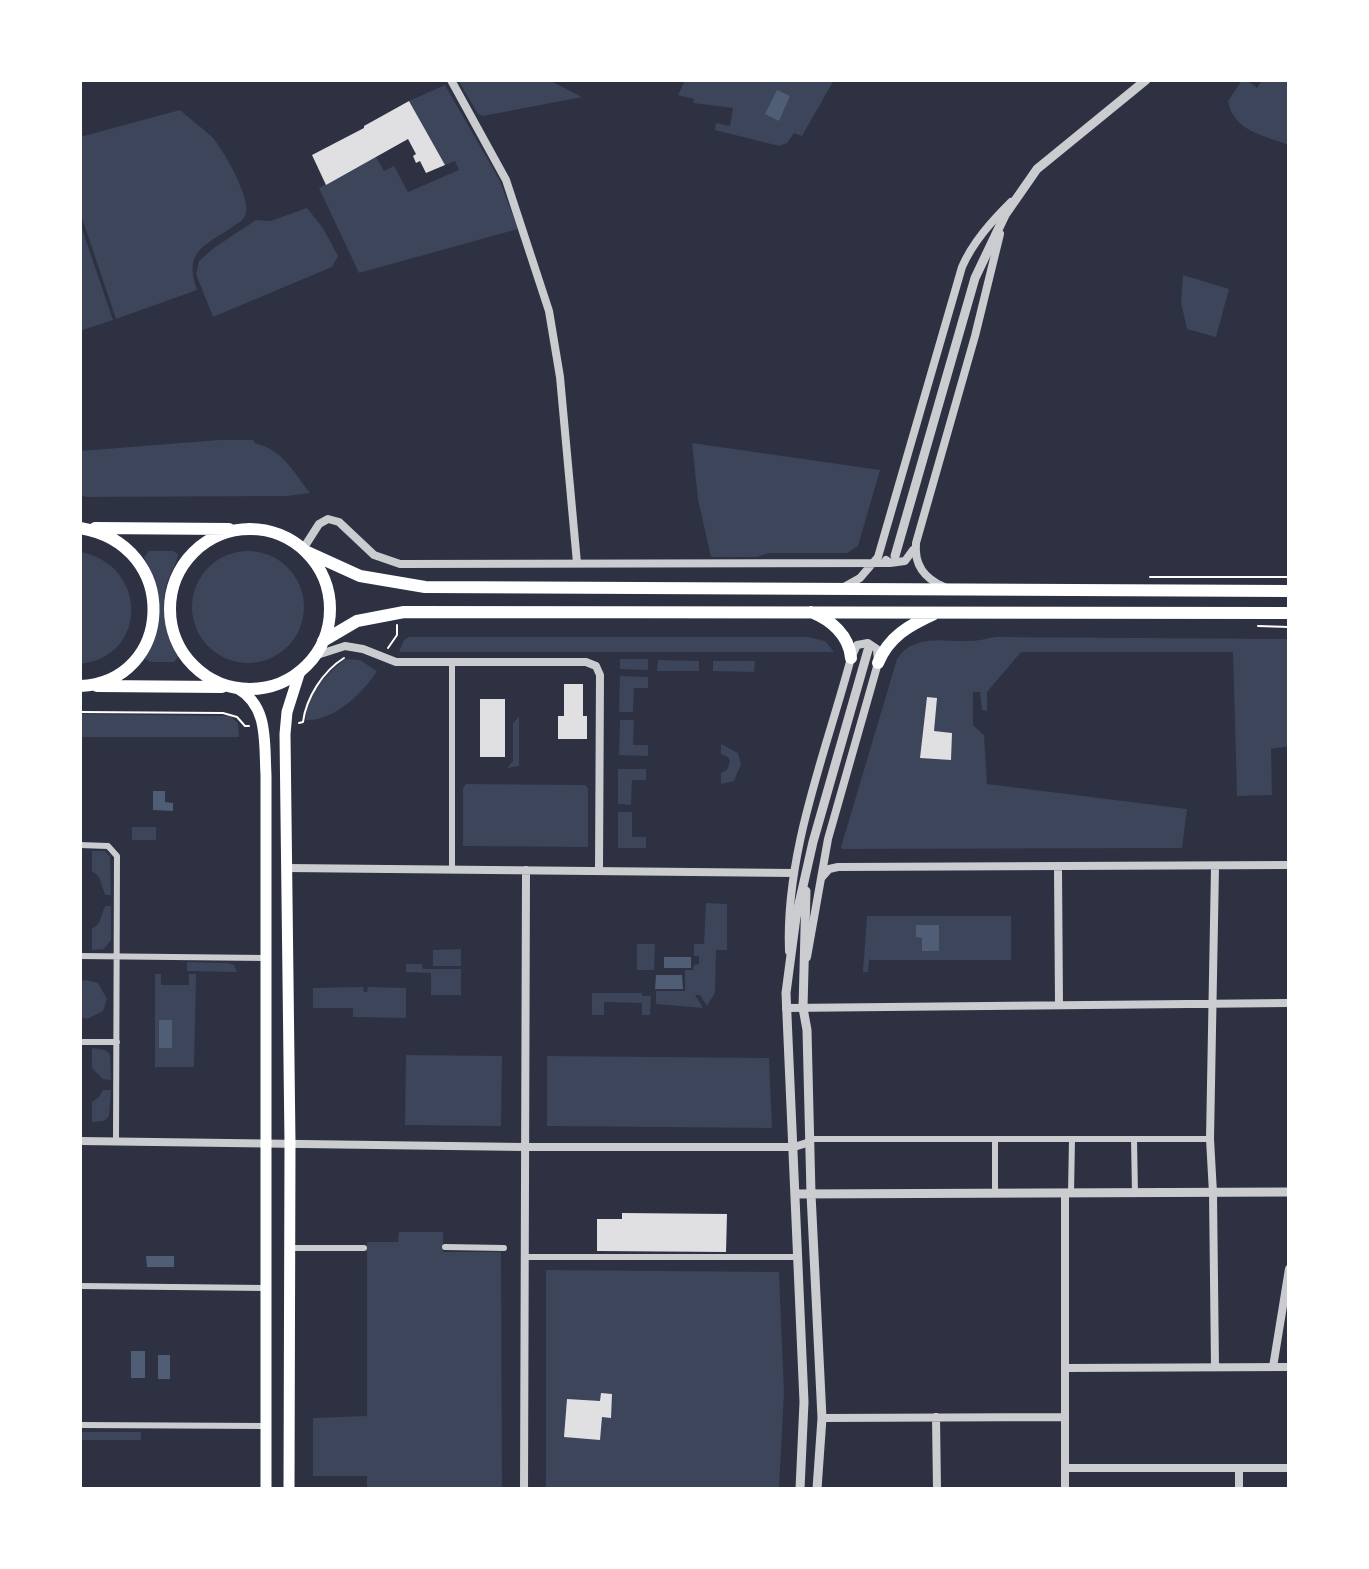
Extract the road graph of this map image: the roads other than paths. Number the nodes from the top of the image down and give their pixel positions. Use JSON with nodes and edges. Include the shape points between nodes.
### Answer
{"nodes":[{"id":1,"x":451,"y":80,"type":"edge"},
{"id":2,"x":1146,"y":80,"type":"edge"},
{"id":3,"x":1014,"y":199,"type":"junction"},
{"id":4,"x":1005,"y":215,"type":"junction"},
{"id":5,"x":80,"y":528,"type":"edge"},
{"id":6,"x":256,"y":529,"type":"junction"},
{"id":7,"x":916,"y":543,"type":"junction"},
{"id":8,"x":882,"y":545,"type":"junction"},
{"id":9,"x":304,"y":550,"type":"junction"},
{"id":10,"x":892,"y":559,"type":"junction"},
{"id":11,"x":853,"y":562,"type":"junction"},
{"id":12,"x":875,"y":562,"type":"junction"},
{"id":13,"x":577,"y":563,"type":"junction"},
{"id":14,"x":863,"y":575,"type":"junction"},
{"id":15,"x":836,"y":589,"type":"junction"},
{"id":16,"x":948,"y":589,"type":"junction"},
{"id":17,"x":1289,"y":591,"type":"edge"},
{"id":18,"x":808,"y":611,"type":"junction"},
{"id":19,"x":941,"y":611,"type":"junction"},
{"id":20,"x":1289,"y":613,"type":"edge"},
{"id":21,"x":323,"y":641,"type":"junction"},
{"id":22,"x":868,"y":650,"type":"dead end"},
{"id":23,"x":314,"y":656,"type":"junction"},
{"id":24,"x":851,"y":658,"type":"junction"},
{"id":25,"x":452,"y":662,"type":"junction"},
{"id":26,"x":878,"y":663,"type":"junction"},
{"id":27,"x":300,"y":671,"type":"junction"},
{"id":28,"x":83,"y":686,"type":"edge"},
{"id":29,"x":236,"y":687,"type":"junction"},
{"id":30,"x":80,"y":845,"type":"edge"},
{"id":31,"x":1289,"y":865,"type":"edge"},
{"id":32,"x":1215,"y":867,"type":"junction"},
{"id":33,"x":288,"y":868,"type":"junction"},
{"id":34,"x":1058,"y":868,"type":"junction"},
{"id":35,"x":452,"y":870,"type":"junction"},
{"id":36,"x":526,"y":870,"type":"junction"},
{"id":37,"x":599,"y":870,"type":"junction"},
{"id":38,"x":806,"y":872,"type":"junction"},
{"id":39,"x":793,"y":873,"type":"junction"},
{"id":40,"x":821,"y":880,"type":"junction"},
{"id":41,"x":80,"y":956,"type":"edge"},
{"id":42,"x":118,"y":956,"type":"junction"},
{"id":43,"x":265,"y":958,"type":"junction"},
{"id":44,"x":789,"y":959,"type":"junction"},
{"id":45,"x":806,"y":963,"type":"junction"},
{"id":46,"x":1289,"y":1003,"type":"edge"},
{"id":47,"x":1059,"y":1005,"type":"junction"},
{"id":48,"x":1213,"y":1005,"type":"junction"},
{"id":49,"x":786,"y":1008,"type":"junction"},
{"id":50,"x":803,"y":1008,"type":"junction"},
{"id":51,"x":80,"y":1042,"type":"edge"},
{"id":52,"x":117,"y":1042,"type":"junction"},
{"id":53,"x":995,"y":1139,"type":"junction"},
{"id":54,"x":1072,"y":1139,"type":"junction"},
{"id":55,"x":1134,"y":1139,"type":"junction"},
{"id":56,"x":1210,"y":1139,"type":"junction"},
{"id":57,"x":80,"y":1141,"type":"edge"},
{"id":58,"x":116,"y":1141,"type":"junction"},
{"id":59,"x":810,"y":1141,"type":"junction"},
{"id":60,"x":265,"y":1143,"type":"junction"},
{"id":61,"x":290,"y":1143,"type":"junction"},
{"id":62,"x":524,"y":1147,"type":"junction"},
{"id":63,"x":794,"y":1147,"type":"junction"},
{"id":64,"x":1289,"y":1192,"type":"edge"},
{"id":65,"x":995,"y":1193,"type":"junction"},
{"id":66,"x":1068,"y":1193,"type":"junction"},
{"id":67,"x":1213,"y":1193,"type":"junction"},
{"id":68,"x":796,"y":1194,"type":"junction"},
{"id":69,"x":811,"y":1194,"type":"junction"},
{"id":70,"x":1135,"y":1194,"type":"junction"},
{"id":71,"x":445,"y":1247,"type":"dead end"},
{"id":72,"x":290,"y":1248,"type":"junction"},
{"id":73,"x":364,"y":1248,"type":"dead end"},
{"id":74,"x":504,"y":1248,"type":"dead end"},
{"id":75,"x":524,"y":1257,"type":"junction"},
{"id":76,"x":799,"y":1257,"type":"junction"},
{"id":77,"x":1289,"y":1269,"type":"edge"},
{"id":78,"x":80,"y":1286,"type":"edge"},
{"id":79,"x":265,"y":1288,"type":"junction"},
{"id":80,"x":1215,"y":1367,"type":"junction"},
{"id":81,"x":1273,"y":1367,"type":"junction"},
{"id":82,"x":1289,"y":1367,"type":"edge"},
{"id":83,"x":1066,"y":1368,"type":"junction"},
{"id":84,"x":936,"y":1417,"type":"junction"},
{"id":85,"x":1065,"y":1417,"type":"junction"},
{"id":86,"x":822,"y":1418,"type":"junction"},
{"id":87,"x":80,"y":1425,"type":"edge"},
{"id":88,"x":265,"y":1426,"type":"junction"},
{"id":89,"x":1065,"y":1468,"type":"junction"},
{"id":90,"x":1239,"y":1468,"type":"junction"},
{"id":91,"x":1289,"y":1468,"type":"edge"},
{"id":92,"x":266,"y":1489,"type":"edge"},
{"id":93,"x":289,"y":1489,"type":"edge"},
{"id":94,"x":524,"y":1489,"type":"edge"},
{"id":95,"x":800,"y":1489,"type":"edge"},
{"id":96,"x":817,"y":1489,"type":"edge"},
{"id":97,"x":937,"y":1489,"type":"edge"},
{"id":98,"x":1065,"y":1489,"type":"edge"},
{"id":99,"x":1239,"y":1489,"type":"edge"}],
"edges":[{"from":1,"to":13,"type":"street","via":[[506,180],[549,311]]},
{"from":2,"to":3,"type":"street","via":[[1037,169]]},
{"from":3,"to":4,"type":"street"},
{"from":3,"to":8,"type":"street","via":[[982,232],[962,267]]},
{"from":4,"to":7,"type":"street"},
{"from":4,"to":10,"type":"street","via":[[975,278]]},
{"from":5,"to":6,"type":"main road"},
{"from":5,"to":28,"type":"main road","via":[[123,545],[144,568],[154,597],[152,628],[138,656],[115,676]]},
{"from":6,"to":9,"type":"main road","via":[[281,535]]},
{"from":6,"to":29,"type":"main road","via":[[218,535],[195,551],[179,572],[170,598],[171,625],[189,661],[210,678]]},
{"from":7,"to":10,"type":"street","via":[[909,558]]},
{"from":7,"to":16,"type":"street","via":[[918,565]]},
{"from":8,"to":10,"type":"street","via":[[884,560]]},
{"from":8,"to":12,"type":"street"},
{"from":9,"to":13,"type":"street","via":[[319,524],[328,519],[339,522],[374,555],[400,564]]},
{"from":9,"to":15,"type":"main road","via":[[360,576],[413,587]]},
{"from":9,"to":21,"type":"main road","via":[[319,569],[329,597]]},
{"from":10,"to":12,"type":"street"},
{"from":11,"to":12,"type":"street"},
{"from":11,"to":13,"type":"street"},
{"from":11,"to":14,"type":"street","via":[[864,566]]},
{"from":12,"to":14,"type":"street"},
{"from":14,"to":15,"type":"street"},
{"from":15,"to":16,"type":"main road"},
{"from":16,"to":17,"type":"main road"},
{"from":18,"to":19,"type":"main road"},
{"from":18,"to":21,"type":"main road","via":[[392,612],[344,626]]},
{"from":18,"to":24,"type":"main road","via":[[841,632]]},
{"from":19,"to":20,"type":"main road"},
{"from":19,"to":26,"type":"main road","via":[[902,630]]},
{"from":21,"to":23,"type":"main road"},
{"from":22,"to":38,"type":"street"},
{"from":23,"to":25,"type":"street","via":[[345,646],[396,662]]},
{"from":23,"to":27,"type":"main road"},
{"from":24,"to":26,"type":"street","via":[[857,645],[868,643],[877,649]]},
{"from":24,"to":39,"type":"street"},
{"from":25,"to":35,"type":"street"},
{"from":25,"to":37,"type":"street","via":[[596,666]]},
{"from":26,"to":40,"type":"street"},
{"from":27,"to":29,"type":"main road","via":[[261,688]]},
{"from":27,"to":33,"type":"main road","via":[[285,729]]},
{"from":28,"to":29,"type":"main road"},
{"from":29,"to":43,"type":"main road","via":[[251,695],[264,731]]},
{"from":30,"to":42,"type":"street","via":[[108,846],[117,856]]},
{"from":31,"to":32,"type":"street"},
{"from":32,"to":34,"type":"street"},
{"from":32,"to":48,"type":"street"},
{"from":33,"to":35,"type":"street"},
{"from":33,"to":61,"type":"main road"},
{"from":34,"to":40,"type":"street","via":[[838,867]]},
{"from":34,"to":47,"type":"street"},
{"from":35,"to":36,"type":"street"},
{"from":36,"to":37,"type":"street"},
{"from":36,"to":62,"type":"street"},
{"from":37,"to":39,"type":"street"},
{"from":38,"to":44,"type":"street"},
{"from":38,"to":45,"type":"street"},
{"from":39,"to":44,"type":"street"},
{"from":40,"to":45,"type":"street"},
{"from":41,"to":42,"type":"street"},
{"from":42,"to":43,"type":"street"},
{"from":42,"to":52,"type":"street"},
{"from":43,"to":60,"type":"main road"},
{"from":44,"to":49,"type":"street"},
{"from":45,"to":50,"type":"street"},
{"from":46,"to":48,"type":"street"},
{"from":47,"to":48,"type":"street"},
{"from":47,"to":50,"type":"street"},
{"from":48,"to":56,"type":"street"},
{"from":49,"to":50,"type":"street"},
{"from":49,"to":63,"type":"street"},
{"from":50,"to":59,"type":"street"},
{"from":51,"to":52,"type":"street"},
{"from":52,"to":58,"type":"street"},
{"from":53,"to":54,"type":"street"},
{"from":53,"to":59,"type":"street"},
{"from":53,"to":65,"type":"street"},
{"from":54,"to":55,"type":"street"},
{"from":54,"to":66,"type":"street"},
{"from":55,"to":56,"type":"street"},
{"from":55,"to":70,"type":"street"},
{"from":56,"to":67,"type":"street"},
{"from":57,"to":58,"type":"street"},
{"from":58,"to":60,"type":"street"},
{"from":59,"to":63,"type":"street"},
{"from":59,"to":69,"type":"street"},
{"from":60,"to":61,"type":"street"},
{"from":60,"to":79,"type":"main road"},
{"from":61,"to":62,"type":"street"},
{"from":61,"to":72,"type":"main road"},
{"from":62,"to":63,"type":"street"},
{"from":62,"to":75,"type":"street"},
{"from":63,"to":68,"type":"street"},
{"from":64,"to":67,"type":"street"},
{"from":65,"to":66,"type":"street"},
{"from":65,"to":69,"type":"street"},
{"from":66,"to":70,"type":"street"},
{"from":66,"to":83,"type":"street"},
{"from":67,"to":70,"type":"street"},
{"from":67,"to":80,"type":"street"},
{"from":68,"to":69,"type":"street"},
{"from":68,"to":76,"type":"street"},
{"from":69,"to":86,"type":"street"},
{"from":71,"to":74,"type":"street"},
{"from":72,"to":73,"type":"street"},
{"from":72,"to":93,"type":"main road"},
{"from":75,"to":76,"type":"street"},
{"from":75,"to":94,"type":"street"},
{"from":76,"to":95,"type":"street","via":[[804,1402]]},
{"from":77,"to":81,"type":"street"},
{"from":78,"to":79,"type":"street"},
{"from":79,"to":88,"type":"main road"},
{"from":80,"to":81,"type":"street"},
{"from":80,"to":83,"type":"street"},
{"from":81,"to":82,"type":"street"},
{"from":83,"to":85,"type":"street"},
{"from":84,"to":85,"type":"street"},
{"from":84,"to":86,"type":"street"},
{"from":84,"to":97,"type":"street"},
{"from":85,"to":89,"type":"street"},
{"from":86,"to":96,"type":"street"},
{"from":87,"to":88,"type":"street"},
{"from":88,"to":92,"type":"main road"},
{"from":89,"to":90,"type":"street"},
{"from":89,"to":98,"type":"street"},
{"from":90,"to":91,"type":"street"},
{"from":90,"to":99,"type":"street"}]}
